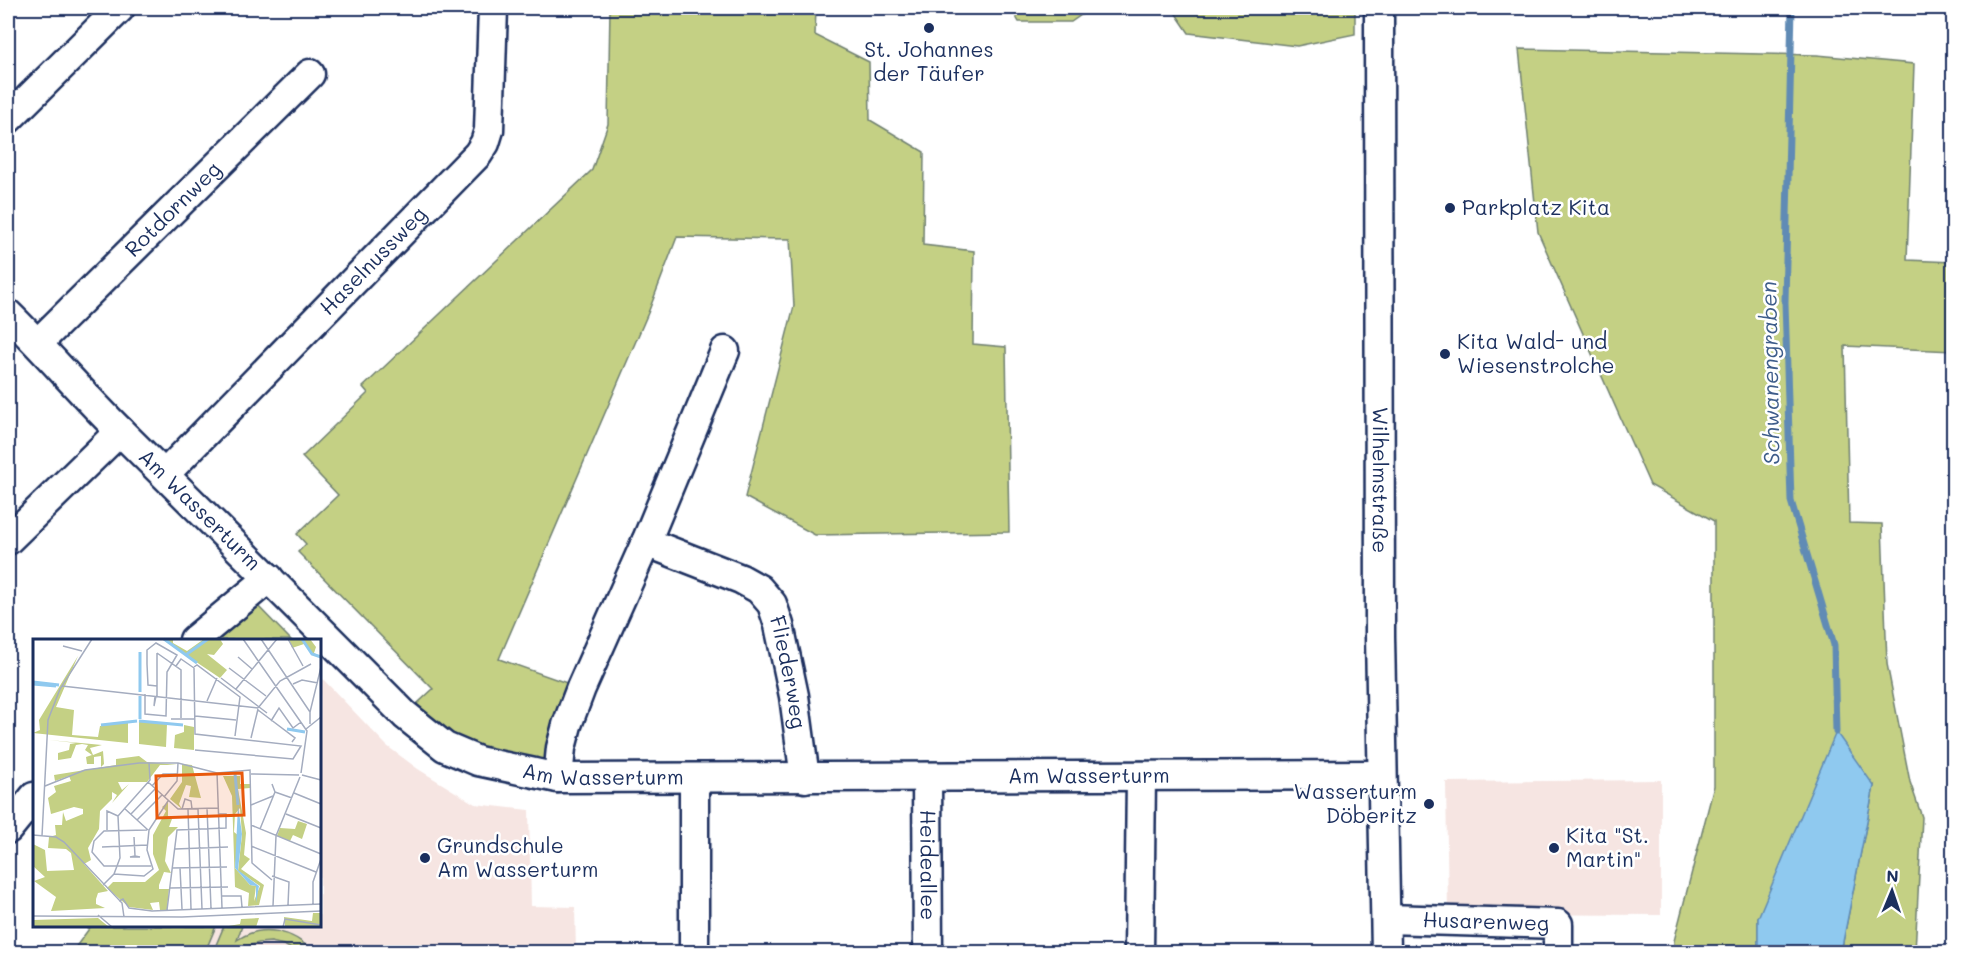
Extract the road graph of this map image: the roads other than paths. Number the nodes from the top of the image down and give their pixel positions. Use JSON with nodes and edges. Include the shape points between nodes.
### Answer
{"nodes":[{"id":1,"x":120,"y":8,"type":"edge"},
{"id":2,"x":494,"y":8,"type":"edge"},
{"id":3,"x":1379,"y":8,"type":"edge"},
{"id":4,"x":310,"y":74,"type":"dead end"},
{"id":5,"x":8,"y":119,"type":"edge"},
{"id":6,"x":8,"y":314,"type":"edge"},
{"id":7,"x":38,"y":343,"type":"junction"},
{"id":8,"x":725,"y":351,"type":"dead end"},
{"id":9,"x":120,"y":431,"type":"junction"},
{"id":10,"x":165,"y":474,"type":"junction"},
{"id":11,"x":8,"y":540,"type":"edge"},
{"id":12,"x":646,"y":542,"type":"junction"},
{"id":13,"x":269,"y":578,"type":"junction"},
{"id":14,"x":195,"y":639,"type":"edge"},
{"id":15,"x":1382,"y":775,"type":"junction"},
{"id":16,"x":1141,"y":776,"type":"junction"},
{"id":17,"x":927,"y":777,"type":"junction"},
{"id":18,"x":558,"y":778,"type":"junction"},
{"id":19,"x":694,"y":778,"type":"junction"},
{"id":20,"x":805,"y":778,"type":"junction"},
{"id":21,"x":33,"y":798,"type":"edge"},
{"id":22,"x":8,"y":830,"type":"edge"},
{"id":23,"x":1386,"y":919,"type":"junction"},
{"id":24,"x":694,"y":952,"type":"edge"},
{"id":25,"x":928,"y":952,"type":"edge"},
{"id":26,"x":1139,"y":952,"type":"edge"},
{"id":27,"x":1386,"y":952,"type":"edge"},
{"id":28,"x":1558,"y":952,"type":"edge"}],
"edges":[{"from":1,"to":5,"type":"street"},
{"from":2,"to":10,"type":"street","name":"Haselnussweg","via":[[489,130],[478,154]]},
{"from":3,"to":15,"type":"street","name":"Wilhelmstraße"},
{"from":4,"to":7,"type":"street","name":"Rotdornweg"},
{"from":6,"to":7,"type":"street","name":"Am Wasserturm"},
{"from":7,"to":9,"type":"street","name":"Am Wasserturm"},
{"from":8,"to":12,"type":"street"},
{"from":9,"to":10,"type":"street","name":"Am Wasserturm"},
{"from":9,"to":11,"type":"street"},
{"from":10,"to":13,"type":"street","name":"Am Wasserturm"},
{"from":12,"to":18,"type":"street","via":[[570,715]]},
{"from":12,"to":20,"type":"street","name":"Fliederweg","via":[[741,579],[759,589],[772,604],[794,696]]},
{"from":13,"to":14,"type":"street"},
{"from":13,"to":18,"type":"street","name":"Am Wasserturm","via":[[405,715],[445,747],[478,761]]},
{"from":15,"to":16,"type":"street","name":"Am Wasserturm"},
{"from":15,"to":23,"type":"street","name":"Wilhelmstraße"},
{"from":16,"to":17,"type":"street","name":"Am Wasserturm"},
{"from":16,"to":26,"type":"street"},
{"from":17,"to":20,"type":"street","name":"Am Wasserturm"},
{"from":17,"to":25,"type":"street","name":"Heideallee"},
{"from":18,"to":19,"type":"street","name":"Am Wasserturm"},
{"from":19,"to":20,"type":"street","name":"Am Wasserturm"},
{"from":19,"to":24,"type":"street"},
{"from":21,"to":22,"type":"street"},
{"from":23,"to":27,"type":"street","name":"Wilhelmstraße"},
{"from":23,"to":28,"type":"street","name":"Husarenweg","via":[[1558,924]]}]}
